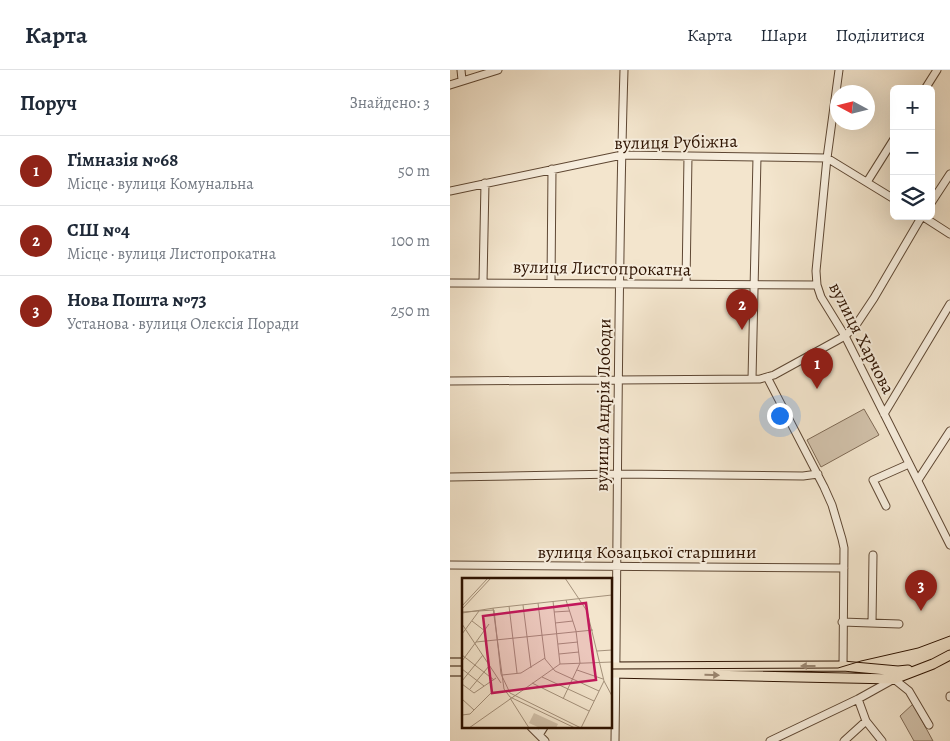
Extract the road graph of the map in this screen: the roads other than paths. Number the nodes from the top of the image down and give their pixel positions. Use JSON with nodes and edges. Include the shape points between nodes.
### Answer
{"nodes":[{"id":1,"x":462,"y":70,"type":"edge"},
{"id":2,"x":498,"y":70,"type":"edge"},
{"id":3,"x":624,"y":70,"type":"edge"},
{"id":4,"x":839,"y":70,"type":"edge"},
{"id":5,"x":937,"y":70,"type":"edge"},
{"id":6,"x":462,"y":80,"type":"junction"},
{"id":7,"x":450,"y":85,"type":"edge"},
{"id":8,"x":928,"y":85,"type":"edge"},
{"id":9,"x":890,"y":145,"type":"edge"},
{"id":10,"x":622,"y":155,"type":"junction"},
{"id":11,"x":688,"y":156,"type":"junction"},
{"id":12,"x":757,"y":157,"type":"junction"},
{"id":13,"x":827,"y":158,"type":"junction"},
{"id":14,"x":552,"y":170,"type":"junction"},
{"id":15,"x":950,"y":174,"type":"edge"},
{"id":16,"x":867,"y":182,"type":"junction"},
{"id":17,"x":485,"y":183,"type":"junction"},
{"id":18,"x":450,"y":191,"type":"edge"},
{"id":19,"x":890,"y":196,"type":"edge"},
{"id":20,"x":935,"y":197,"type":"edge"},
{"id":21,"x":920,"y":220,"type":"edge"},
{"id":22,"x":928,"y":220,"type":"edge"},
{"id":23,"x":950,"y":234,"type":"edge"},
{"id":24,"x":483,"y":282,"type":"junction"},
{"id":25,"x":450,"y":283,"type":"edge"},
{"id":26,"x":551,"y":283,"type":"junction"},
{"id":27,"x":619,"y":283,"type":"junction"},
{"id":28,"x":686,"y":284,"type":"junction"},
{"id":29,"x":817,"y":285,"type":"junction"},
{"id":30,"x":754,"y":286,"type":"junction"},
{"id":31,"x":950,"y":304,"type":"edge"},
{"id":32,"x":845,"y":336,"type":"junction"},
{"id":33,"x":767,"y":377,"type":"junction"},
{"id":34,"x":752,"y":379,"type":"junction"},
{"id":35,"x":619,"y":380,"type":"junction"},
{"id":36,"x":450,"y":381,"type":"edge"},
{"id":37,"x":884,"y":414,"type":"junction"},
{"id":38,"x":950,"y":431,"type":"edge"},
{"id":39,"x":909,"y":464,"type":"junction"},
{"id":40,"x":617,"y":474,"type":"junction"},
{"id":41,"x":818,"y":474,"type":"junction"},
{"id":42,"x":450,"y":477,"type":"edge"},
{"id":43,"x":918,"y":480,"type":"junction"},
{"id":44,"x":886,"y":506,"type":"dead end"},
{"id":45,"x":950,"y":545,"type":"edge"},
{"id":46,"x":873,"y":555,"type":"dead end"},
{"id":47,"x":450,"y":565,"type":"edge"},
{"id":48,"x":616,"y":567,"type":"junction"},
{"id":49,"x":844,"y":568,"type":"junction"},
{"id":50,"x":614,"y":616,"type":"edge"},
{"id":51,"x":842,"y":622,"type":"junction"},
{"id":52,"x":872,"y":623,"type":"junction"},
{"id":53,"x":899,"y":624,"type":"dead end"},
{"id":54,"x":950,"y":655,"type":"edge"},
{"id":55,"x":933,"y":664,"type":"junction"},
{"id":56,"x":843,"y":666,"type":"junction"},
{"id":57,"x":614,"y":670,"type":"edge"},
{"id":58,"x":894,"y":679,"type":"junction"},
{"id":59,"x":858,"y":699,"type":"junction"},
{"id":60,"x":866,"y":721,"type":"junction"},
{"id":61,"x":929,"y":725,"type":"dead end"},
{"id":62,"x":531,"y":728,"type":"edge"},
{"id":63,"x":543,"y":728,"type":"edge"},
{"id":64,"x":539,"y":735,"type":"junction"},
{"id":65,"x":545,"y":741,"type":"edge"},
{"id":66,"x":615,"y":741,"type":"edge"},
{"id":67,"x":772,"y":741,"type":"edge"},
{"id":68,"x":844,"y":741,"type":"edge"},
{"id":69,"x":882,"y":741,"type":"edge"}],
"edges":[{"from":1,"to":6,"type":"street"},
{"from":2,"to":6,"type":"street"},
{"from":3,"to":10,"type":"street","name":"вулиця Андрія Лободи"},
{"from":4,"to":13,"type":"street","name":"вулиця Харчова"},
{"from":5,"to":8,"type":"street"},
{"from":6,"to":7,"type":"street"},
{"from":9,"to":16,"type":"street"},
{"from":10,"to":11,"type":"street","name":"вулиця Рубіжна"},
{"from":10,"to":14,"type":"street","name":"вулиця Рубіжна"},
{"from":10,"to":27,"type":"street","name":"вулиця Андрія Лободи"},
{"from":11,"to":12,"type":"street","name":"вулиця Рубіжна"},
{"from":11,"to":28,"type":"street"},
{"from":12,"to":13,"type":"street","name":"вулиця Рубіжна"},
{"from":12,"to":30,"type":"street"},
{"from":13,"to":16,"type":"street"},
{"from":13,"to":29,"type":"street","name":"вулиця Харчова"},
{"from":14,"to":17,"type":"street","name":"вулиця Рубіжна"},
{"from":14,"to":26,"type":"street"},
{"from":15,"to":20,"type":"street"},
{"from":16,"to":19,"type":"street"},
{"from":17,"to":18,"type":"street","name":"вулиця Рубіжна"},
{"from":17,"to":24,"type":"street"},
{"from":21,"to":32,"type":"street","via":[[874,298]]},
{"from":22,"to":23,"type":"street"},
{"from":24,"to":25,"type":"street","name":"вулиця Листопрокатна"},
{"from":24,"to":26,"type":"street","name":"вулиця Листопрокатна"},
{"from":26,"to":27,"type":"street","name":"вулиця Листопрокатна"},
{"from":27,"to":28,"type":"street","name":"вулиця Листопрокатна"},
{"from":27,"to":35,"type":"street","name":"вулиця Андрія Лободи"},
{"from":28,"to":30,"type":"street","name":"вулиця Листопрокатна"},
{"from":29,"to":30,"type":"street","name":"вулиця Листопрокатна"},
{"from":29,"to":32,"type":"street","name":"вулиця Харчова"},
{"from":30,"to":34,"type":"street"},
{"from":31,"to":37,"type":"street"},
{"from":32,"to":33,"type":"street"},
{"from":32,"to":37,"type":"street","name":"вулиця Харчова"},
{"from":33,"to":34,"type":"street"},
{"from":33,"to":41,"type":"street"},
{"from":34,"to":35,"type":"street"},
{"from":35,"to":36,"type":"street"},
{"from":35,"to":40,"type":"street","name":"вулиця Андрія Лободи"},
{"from":37,"to":39,"type":"street","name":"вулиця Харчова"},
{"from":38,"to":43,"type":"street"},
{"from":39,"to":43,"type":"street","name":"вулиця Харчова"},
{"from":39,"to":44,"type":"street","via":[[873,480]]},
{"from":40,"to":41,"type":"street"},
{"from":40,"to":42,"type":"street"},
{"from":40,"to":48,"type":"street","name":"вулиця Андрія Лободи"},
{"from":41,"to":49,"type":"street","via":[[842,539]]},
{"from":43,"to":45,"type":"street","name":"вулиця Харчова"},
{"from":46,"to":52,"type":"street"},
{"from":47,"to":48,"type":"street","name":"вулиця Козацької старшини"},
{"from":48,"to":49,"type":"street","name":"вулиця Козацької старшини"},
{"from":48,"to":50,"type":"street","name":"вулиця Андрія Лободи"},
{"from":49,"to":51,"type":"street"},
{"from":50,"to":57,"type":"street","name":"вулиця Андрія Лободи"},
{"from":51,"to":52,"type":"street"},
{"from":51,"to":56,"type":"street"},
{"from":52,"to":53,"type":"street"},
{"from":54,"to":55,"type":"main road"},
{"from":55,"to":56,"type":"main road","via":[[906,671]]},
{"from":55,"to":58,"type":"main road"},
{"from":56,"to":57,"type":"main road","one_way":true},
{"from":57,"to":58,"type":"main road","one_way":true},
{"from":57,"to":66,"type":"street","name":"вулиця Андрія Лободи"},
{"from":58,"to":59,"type":"street"},
{"from":58,"to":61,"type":"street","via":[[909,691]]},
{"from":59,"to":60,"type":"street"},
{"from":59,"to":67,"type":"street"},
{"from":60,"to":68,"type":"street"},
{"from":60,"to":69,"type":"street"},
{"from":62,"to":64,"type":"street"},
{"from":63,"to":64,"type":"street"},
{"from":64,"to":65,"type":"street"}]}
